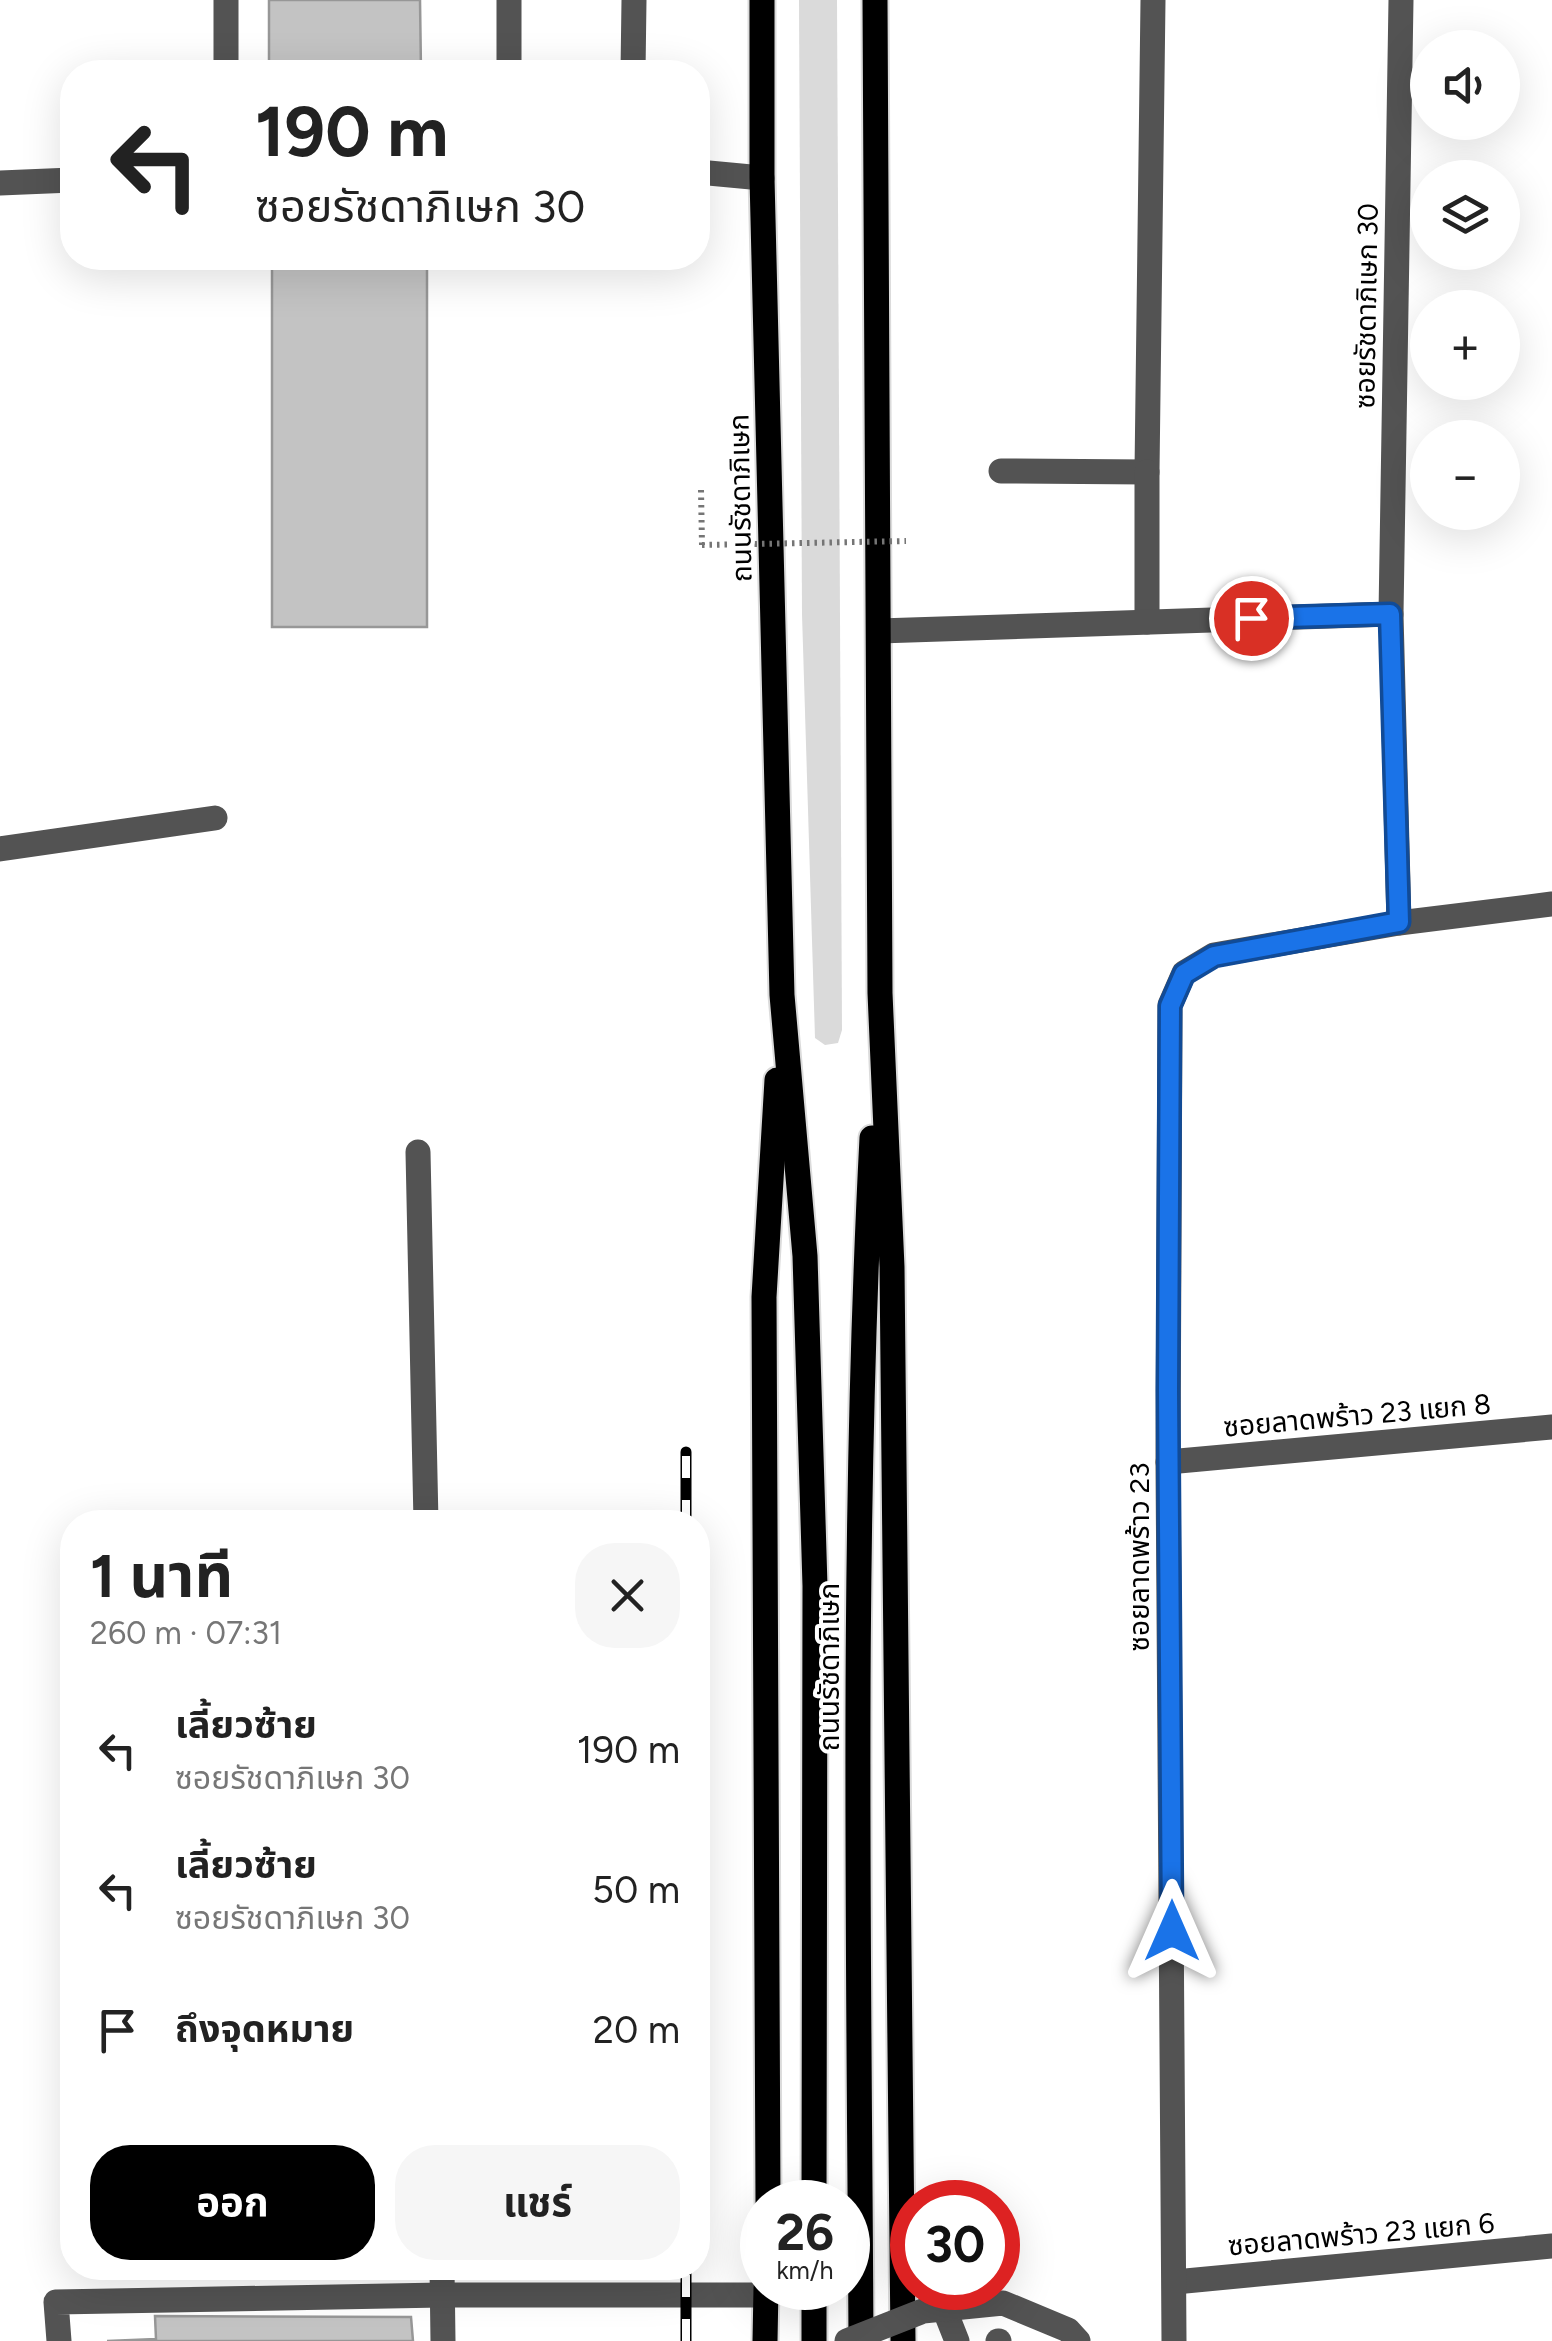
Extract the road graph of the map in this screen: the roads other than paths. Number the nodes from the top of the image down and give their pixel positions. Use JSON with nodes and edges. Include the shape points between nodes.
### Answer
{"nodes":[{"id":1,"x":226,"y":0,"type":"edge"},
{"id":2,"x":510,"y":0,"type":"edge"},
{"id":3,"x":634,"y":0,"type":"edge"},
{"id":4,"x":762,"y":0,"type":"edge"},
{"id":5,"x":874,"y":0,"type":"edge"},
{"id":6,"x":1153,"y":0,"type":"edge"},
{"id":7,"x":1401,"y":0,"type":"edge"},
{"id":8,"x":226,"y":60,"type":"edge"},
{"id":9,"x":509,"y":60,"type":"edge"},
{"id":10,"x":632,"y":60,"type":"edge"},
{"id":11,"x":710,"y":173,"type":"edge"},
{"id":12,"x":762,"y":178,"type":"junction"},
{"id":13,"x":60,"y":180,"type":"edge"},
{"id":14,"x":0,"y":183,"type":"edge"},
{"id":15,"x":1001,"y":471,"type":"dead end"},
{"id":16,"x":1147,"y":472,"type":"junction"},
{"id":17,"x":1390,"y":614,"type":"junction"},
{"id":18,"x":1146,"y":622,"type":"junction"},
{"id":19,"x":878,"y":631,"type":"junction"},
{"id":20,"x":215,"y":818,"type":"dead end"},
{"id":21,"x":0,"y":849,"type":"edge"},
{"id":22,"x":1552,"y":904,"type":"edge"},
{"id":23,"x":1399,"y":922,"type":"junction"},
{"id":24,"x":880,"y":994,"type":"junction"},
{"id":25,"x":782,"y":995,"type":"junction"},
{"id":26,"x":418,"y":1152,"type":"dead end"},
{"id":27,"x":1552,"y":1427,"type":"edge"},
{"id":28,"x":1168,"y":1462,"type":"junction"},
{"id":29,"x":426,"y":1510,"type":"edge"},
{"id":30,"x":768,"y":2180,"type":"edge"},
{"id":31,"x":814,"y":2180,"type":"edge"},
{"id":32,"x":902,"y":2180,"type":"edge"},
{"id":33,"x":1552,"y":2246,"type":"edge"},
{"id":34,"x":442,"y":2280,"type":"edge"},
{"id":35,"x":1175,"y":2282,"type":"junction"},
{"id":36,"x":740,"y":2291,"type":"edge"},
{"id":37,"x":442,"y":2295,"type":"junction"},
{"id":38,"x":766,"y":2310,"type":"edge"},
{"id":39,"x":814,"y":2310,"type":"edge"},
{"id":40,"x":903,"y":2310,"type":"edge"},
{"id":41,"x":945,"y":2310,"type":"edge"},
{"id":42,"x":59,"y":2341,"type":"edge"},
{"id":43,"x":443,"y":2341,"type":"edge"},
{"id":44,"x":766,"y":2341,"type":"edge"},
{"id":45,"x":814,"y":2341,"type":"edge"},
{"id":46,"x":847,"y":2341,"type":"edge"},
{"id":47,"x":861,"y":2341,"type":"edge"},
{"id":48,"x":903,"y":2341,"type":"edge"},
{"id":49,"x":957,"y":2341,"type":"edge"},
{"id":50,"x":1078,"y":2341,"type":"edge"},
{"id":51,"x":1174,"y":2341,"type":"edge"}],
"edges":[{"from":1,"to":8,"type":"street"},
{"from":2,"to":9,"type":"street"},
{"from":3,"to":10,"type":"street"},
{"from":4,"to":12,"type":"main road","name":"ถนนรัชดาภิเษก"},
{"from":5,"to":19,"type":"main road","name":"ถนนรัชดาภิเษก"},
{"from":6,"to":16,"type":"street"},
{"from":7,"to":17,"type":"street","name":"ซอยรัชดาภิเษก 30"},
{"from":11,"to":12,"type":"street"},
{"from":12,"to":25,"type":"main road","name":"ถนนรัชดาภิเษก"},
{"from":13,"to":14,"type":"street"},
{"from":15,"to":16,"type":"street"},
{"from":16,"to":18,"type":"street"},
{"from":17,"to":18,"type":"street"},
{"from":17,"to":23,"type":"street","name":"ซอยรัชดาภิเษก 30"},
{"from":18,"to":19,"type":"street"},
{"from":19,"to":24,"type":"main road","name":"ถนนรัชดาภิเษก"},
{"from":20,"to":21,"type":"street"},
{"from":22,"to":23,"type":"street","name":"ซอยลาดพร้าว 23"},
{"from":23,"to":28,"type":"street","name":"ซอยลาดพร้าว 23","via":[[1214,956],[1184,974],[1170,1006]]},
{"from":24,"to":32,"type":"main road","name":"ถนนรัชดาภิเษก","via":[[892,1267]]},
{"from":24,"to":47,"type":"main road","name":"ถนนรัชดาภิเษก","via":[[864,1283],[858,1588]]},
{"from":25,"to":30,"type":"main road","name":"ถนนรัชดาภิเษก","via":[[764,1297]]},
{"from":25,"to":31,"type":"main road","name":"ถนนรัชดาภิเษก","via":[[806,1256],[815,1586]]},
{"from":26,"to":29,"type":"street"},
{"from":27,"to":28,"type":"street","name":"ซอยลาดพร้าว 23 แยก 8"},
{"from":28,"to":35,"type":"street","name":"ซอยลาดพร้าว 23"},
{"from":33,"to":35,"type":"street","name":"ซอยลาดพร้าว 23 แยก 6"},
{"from":34,"to":37,"type":"street"},
{"from":35,"to":51,"type":"street","name":"ซอยลาดพร้าว 23"},
{"from":36,"to":37,"type":"street"},
{"from":37,"to":42,"type":"street","via":[[56,2302]]},
{"from":37,"to":43,"type":"street"},
{"from":38,"to":44,"type":"main road"},
{"from":39,"to":45,"type":"main road"},
{"from":40,"to":48,"type":"main road","name":"ถนนรัชดาภิเษก"},
{"from":41,"to":49,"type":"street"},
{"from":46,"to":50,"type":"street","bridge":true,"via":[[923,2311],[1004,2302],[1068,2330]]}]}
